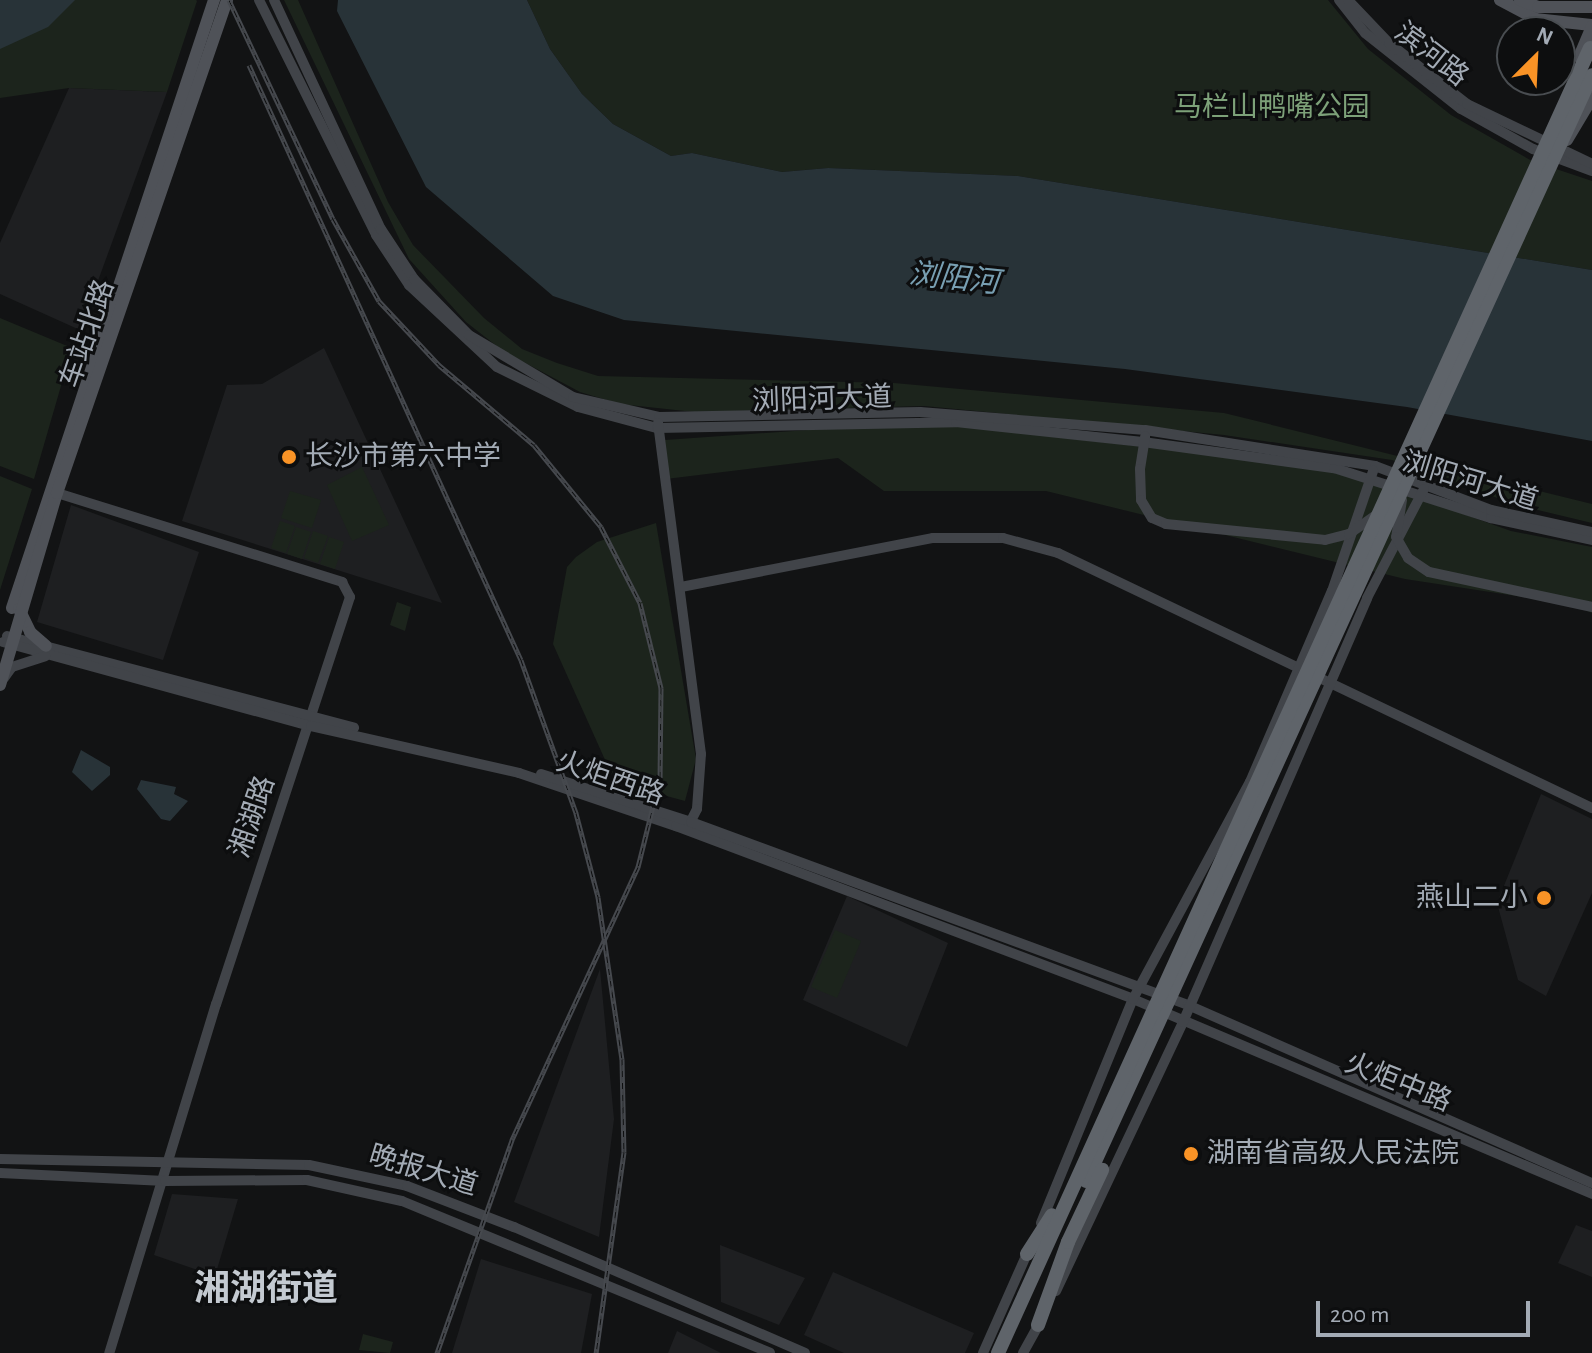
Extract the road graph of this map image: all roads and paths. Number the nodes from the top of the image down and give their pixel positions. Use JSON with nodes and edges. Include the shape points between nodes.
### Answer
{"nodes":[{"id":1,"x":214,"y":0,"type":"edge"},
{"id":2,"x":227,"y":0,"type":"edge"},
{"id":3,"x":259,"y":0,"type":"edge"},
{"id":4,"x":274,"y":0,"type":"edge"},
{"id":5,"x":1339,"y":0,"type":"edge"},
{"id":6,"x":1348,"y":0,"type":"edge"},
{"id":7,"x":1500,"y":0,"type":"edge"},
{"id":8,"x":1520,"y":0,"type":"edge"},
{"id":9,"x":1592,"y":7,"type":"edge"},
{"id":10,"x":1592,"y":26,"type":"edge"},
{"id":11,"x":1592,"y":43,"type":"edge"},
{"id":12,"x":1592,"y":58,"type":"edge"},
{"id":13,"x":1592,"y":75,"type":"edge"},
{"id":14,"x":1592,"y":97,"type":"edge"},
{"id":15,"x":1552,"y":130,"type":"junction"},
{"id":16,"x":1559,"y":153,"type":"junction"},
{"id":17,"x":1592,"y":164,"type":"edge"},
{"id":18,"x":1592,"y":171,"type":"edge"},
{"id":19,"x":658,"y":423,"type":"junction"},
{"id":20,"x":1145,"y":430,"type":"junction"},
{"id":21,"x":1145,"y":442,"type":"junction"},
{"id":22,"x":1373,"y":471,"type":"junction"},
{"id":23,"x":1425,"y":488,"type":"junction"},
{"id":24,"x":57,"y":493,"type":"junction"},
{"id":25,"x":1402,"y":499,"type":"junction"},
{"id":26,"x":1383,"y":511,"type":"junction"},
{"id":27,"x":1592,"y":532,"type":"edge"},
{"id":28,"x":1592,"y":540,"type":"edge"},
{"id":29,"x":681,"y":587,"type":"junction"},
{"id":30,"x":1592,"y":607,"type":"edge"},
{"id":31,"x":19,"y":609,"type":"junction"},
{"id":32,"x":6,"y":642,"type":"edge"},
{"id":33,"x":49,"y":651,"type":"junction"},
{"id":34,"x":1299,"y":667,"type":"junction"},
{"id":35,"x":1329,"y":681,"type":"junction"},
{"id":36,"x":0,"y":684,"type":"edge"},
{"id":37,"x":312,"y":722,"type":"junction"},
{"id":38,"x":1592,"y":808,"type":"edge"},
{"id":39,"x":689,"y":826,"type":"junction"},
{"id":40,"x":1139,"y":988,"type":"junction"},
{"id":41,"x":1166,"y":996,"type":"junction"},
{"id":42,"x":1133,"y":999,"type":"junction"},
{"id":43,"x":1188,"y":1005,"type":"junction"},
{"id":44,"x":1183,"y":1022,"type":"junction"},
{"id":45,"x":0,"y":1159,"type":"edge"},
{"id":46,"x":167,"y":1166,"type":"junction"},
{"id":47,"x":0,"y":1173,"type":"edge"},
{"id":48,"x":165,"y":1181,"type":"junction"},
{"id":49,"x":1592,"y":1183,"type":"edge"},
{"id":50,"x":1592,"y":1194,"type":"edge"},
{"id":51,"x":1027,"y":1254,"type":"junction"},
{"id":52,"x":1038,"y":1325,"type":"junction"},
{"id":53,"x":109,"y":1353,"type":"edge"},
{"id":54,"x":770,"y":1353,"type":"edge"},
{"id":55,"x":805,"y":1353,"type":"edge"},
{"id":56,"x":983,"y":1353,"type":"edge"},
{"id":57,"x":998,"y":1353,"type":"edge"},
{"id":58,"x":1008,"y":1353,"type":"edge"},
{"id":59,"x":1023,"y":1353,"type":"edge"}],
"edges":[{"from":1,"to":32,"type":"main road","name":"车站北路","via":[[36,524]]},
{"from":2,"to":24,"type":"main road","name":"车站北路"},
{"from":3,"to":19,"type":"main road","name":"浏阳河大道","via":[[376,235],[409,285],[467,345],[524,383],[603,415]]},
{"from":4,"to":19,"type":"main road","name":"浏阳河大道","via":[[381,229],[431,299],[469,335],[533,378],[573,397]]},
{"from":5,"to":16,"type":"main road","name":"滨河路","via":[[1365,33],[1433,90],[1480,121]]},
{"from":6,"to":16,"type":"main road","name":"滨河路","via":[[1435,81],[1489,117]]},
{"from":7,"to":10,"type":"main road","via":[[1535,19]]},
{"from":8,"to":9,"type":"main road","via":[[1552,9]]},
{"from":10,"to":15,"type":"main road","bridge":true},
{"from":11,"to":15,"type":"highway","bridge":true},
{"from":12,"to":16,"type":"main road"},
{"from":13,"to":16,"type":"highway","bridge":true},
{"from":14,"to":16,"type":"main road","bridge":true},
{"from":15,"to":26,"type":"highway","bridge":true},
{"from":16,"to":17,"type":"main road","name":"滨河路"},
{"from":16,"to":18,"type":"main road","name":"滨河路"},
{"from":16,"to":25,"type":"highway","bridge":true},
{"from":19,"to":20,"type":"main road","name":"浏阳河大道","via":[[920,412]]},
{"from":19,"to":21,"type":"main road","name":"浏阳河大道","via":[[956,422]]},
{"from":19,"to":29,"type":"main road"},
{"from":20,"to":21,"type":"main road"},
{"from":20,"to":22,"type":"main road","name":"浏阳河大道"},
{"from":21,"to":22,"type":"main road","name":"浏阳河大道"},
{"from":21,"to":26,"type":"main road","bridge":true,"via":[[1141,500],[1152,518],[1166,524],[1325,540],[1349,534]]},
{"from":22,"to":23,"type":"main road","name":"浏阳河大道"},
{"from":22,"to":34,"type":"main road","via":[[1332,591]]},
{"from":23,"to":27,"type":"main road","name":"浏阳河大道","via":[[1491,510]]},
{"from":23,"to":28,"type":"main road","name":"浏阳河大道","via":[[1491,518]]},
{"from":23,"to":35,"type":"main road"},
{"from":24,"to":31,"type":"main road","name":"车站北路"},
{"from":24,"to":37,"type":"main road","name":"湘湖路","via":[[342,582],[350,597]]},
{"from":25,"to":30,"type":"main road","bridge":true,"via":[[1396,537],[1408,558],[1429,572]]},
{"from":25,"to":41,"type":"highway","bridge":true},
{"from":26,"to":41,"type":"highway","bridge":true},
{"from":29,"to":34,"type":"main road","via":[[933,538],[1003,538],[1058,553]]},
{"from":29,"to":39,"type":"main road","via":[[684,646],[701,754]]},
{"from":31,"to":32,"type":"main road","name":"车站北路"},
{"from":31,"to":33,"type":"main road","via":[[30,632]]},
{"from":32,"to":33,"type":"main road","name":"火炬西路"},
{"from":32,"to":36,"type":"main road","name":"车站北路"},
{"from":33,"to":36,"type":"main road","via":[[12,667]]},
{"from":33,"to":37,"type":"main road","name":"火炬西路"},
{"from":34,"to":35,"type":"main road"},
{"from":34,"to":40,"type":"main road","via":[[1250,782]]},
{"from":35,"to":38,"type":"main road"},
{"from":35,"to":43,"type":"main road"},
{"from":37,"to":39,"type":"main road","name":"火炬西路","via":[[519,767]]},
{"from":37,"to":46,"type":"main road","name":"湘湖路"},
{"from":39,"to":40,"type":"main road","name":"火炬西路"},
{"from":39,"to":42,"type":"main road","name":"火炬西路"},
{"from":40,"to":42,"type":"main road"},
{"from":40,"to":43,"type":"main road","name":"火炬西路"},
{"from":41,"to":51,"type":"highway","bridge":true,"via":[[1138,1026],[1052,1215]]},
{"from":41,"to":52,"type":"highway","bridge":true,"via":[[1167,1028],[1068,1242]]},
{"from":41,"to":57,"type":"highway","bridge":true},
{"from":41,"to":58,"type":"highway","bridge":true},
{"from":42,"to":44,"type":"main road","name":"火炬西路"},
{"from":42,"to":51,"type":"main road"},
{"from":43,"to":44,"type":"main road"},
{"from":43,"to":49,"type":"main road","name":"火炬西路"},
{"from":44,"to":50,"type":"main road","name":"火炬中路"},
{"from":44,"to":52,"type":"main road","via":[[1085,1239]]},
{"from":45,"to":46,"type":"main road","name":"晚报大道"},
{"from":46,"to":48,"type":"main road","name":"湘湖路"},
{"from":46,"to":55,"type":"main road","name":"晚报大道","via":[[309,1165],[407,1186]]},
{"from":47,"to":48,"type":"main road","name":"晚报大道"},
{"from":48,"to":53,"type":"main road","name":"湘湖路"},
{"from":48,"to":54,"type":"main road","name":"晚报大道","via":[[307,1180],[402,1201]]},
{"from":51,"to":56,"type":"main road"},
{"from":52,"to":59,"type":"main road"}]}
